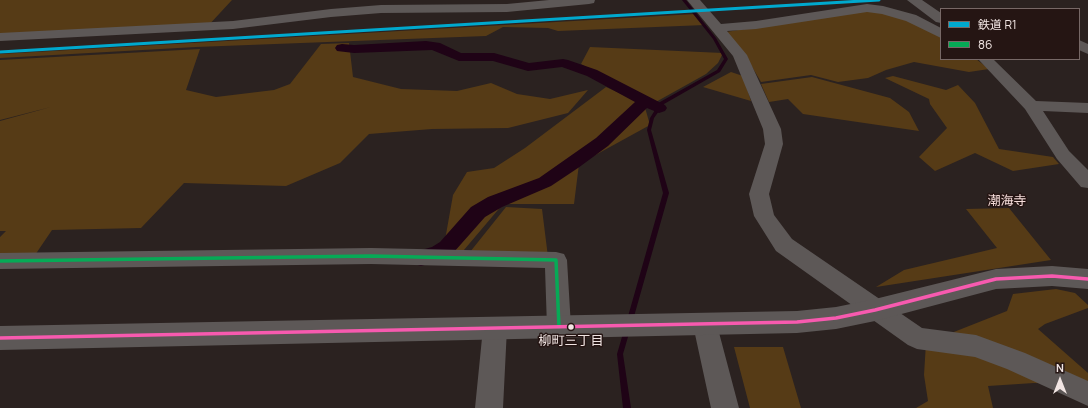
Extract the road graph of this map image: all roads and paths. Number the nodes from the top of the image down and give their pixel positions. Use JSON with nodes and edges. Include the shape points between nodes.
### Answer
{"nodes":[{"id":1,"x":589,"y":0,"type":"edge"},
{"id":2,"x":693,"y":0,"type":"edge"},
{"id":3,"x":913,"y":0,"type":"edge"},
{"id":4,"x":940,"y":18,"type":"edge"},
{"id":5,"x":718,"y":28,"type":"junction"},
{"id":6,"x":940,"y":33,"type":"edge"},
{"id":7,"x":0,"y":37,"type":"edge"},
{"id":8,"x":986,"y":60,"type":"edge"},
{"id":9,"x":1031,"y":106,"type":"junction"},
{"id":10,"x":1088,"y":108,"type":"edge"},
{"id":11,"x":1088,"y":182,"type":"edge"},
{"id":12,"x":0,"y":261,"type":"edge"},
{"id":13,"x":1088,"y":279,"type":"edge"},
{"id":14,"x":875,"y":310,"type":"junction"},
{"id":15,"x":705,"y":325,"type":"junction"},
{"id":16,"x":558,"y":327,"type":"junction"},
{"id":17,"x":495,"y":328,"type":"junction"},
{"id":18,"x":0,"y":338,"type":"edge"},
{"id":19,"x":1088,"y":394,"type":"edge"},
{"id":20,"x":489,"y":408,"type":"edge"},
{"id":21,"x":725,"y":408,"type":"edge"}],
"edges":[{"from":1,"to":7,"type":"street","via":[[507,8],[381,9],[233,25]]},
{"from":2,"to":5,"type":"street"},
{"from":3,"to":4,"type":"street"},
{"from":5,"to":6,"type":"street","via":[[756,25],[867,8],[911,18]]},
{"from":5,"to":14,"type":"street","via":[[740,55],[772,129],[774,144],[759,194],[764,216],[784,245]]},
{"from":8,"to":9,"type":"street"},
{"from":9,"to":10,"type":"street"},
{"from":9,"to":11,"type":"street","via":[[1063,155]]},
{"from":12,"to":16,"type":"street","via":[[371,256],[556,260]]},
{"from":13,"to":14,"type":"street","via":[[1052,276],[996,279]]},
{"from":14,"to":15,"type":"street","via":[[820,320]]},
{"from":14,"to":19,"type":"street","via":[[917,338],[976,346]]},
{"from":15,"to":16,"type":"street"},
{"from":15,"to":21,"type":"street"},
{"from":16,"to":17,"type":"street"},
{"from":17,"to":18,"type":"street"},
{"from":17,"to":20,"type":"street"}]}
